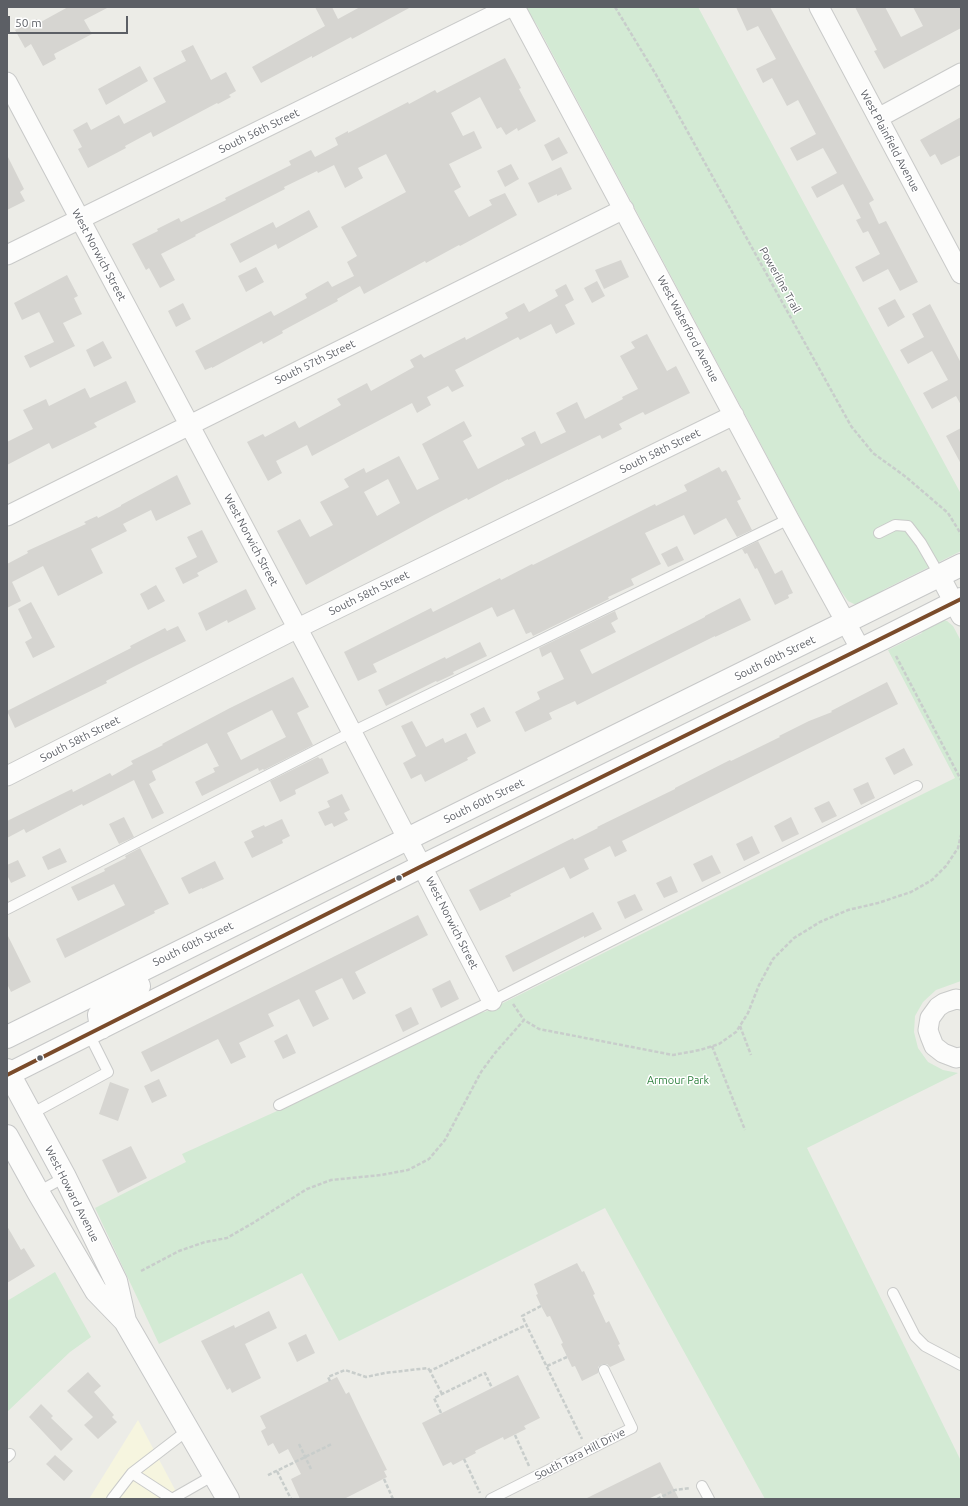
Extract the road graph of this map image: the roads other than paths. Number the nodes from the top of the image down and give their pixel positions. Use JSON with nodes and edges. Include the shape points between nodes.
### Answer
{"nodes":[{"id":1,"x":510,"y":7,"type":"edge"},
{"id":2,"x":516,"y":7,"type":"edge"},
{"id":3,"x":819,"y":7,"type":"edge"},
{"id":4,"x":961,"y":73,"type":"edge"},
{"id":5,"x":7,"y":82,"type":"edge"},
{"id":6,"x":878,"y":118,"type":"junction"},
{"id":7,"x":624,"y":209,"type":"junction"},
{"id":8,"x":80,"y":219,"type":"junction"},
{"id":9,"x":7,"y":255,"type":"edge"},
{"id":10,"x":961,"y":274,"type":"edge"},
{"id":11,"x":734,"y":415,"type":"junction"},
{"id":12,"x":190,"y":424,"type":"junction"},
{"id":13,"x":7,"y":516,"type":"edge"},
{"id":14,"x":789,"y":519,"type":"junction"},
{"id":15,"x":879,"y":533,"type":"dead end"},
{"id":16,"x":961,"y":565,"type":"edge"},
{"id":17,"x":940,"y":576,"type":"junction"},
{"id":18,"x":959,"y":605,"type":"edge"},
{"id":19,"x":846,"y":622,"type":"junction"},
{"id":20,"x":298,"y":628,"type":"junction"},
{"id":21,"x":861,"y":650,"type":"junction"},
{"id":22,"x":352,"y":732,"type":"junction"},
{"id":23,"x":7,"y":776,"type":"edge"},
{"id":24,"x":917,"y":786,"type":"dead end"},
{"id":25,"x":408,"y":838,"type":"junction"},
{"id":26,"x":422,"y":866,"type":"junction"},
{"id":27,"x":7,"y":909,"type":"edge"},
{"id":28,"x":206,"y":937,"type":"junction"},
{"id":29,"x":500,"y":997,"type":"junction"},
{"id":30,"x":961,"y":1000,"type":"edge"},
{"id":31,"x":95,"y":1031,"type":"junction"},
{"id":32,"x":7,"y":1037,"type":"edge"},
{"id":33,"x":961,"y":1057,"type":"edge"},
{"id":34,"x":8,"y":1073,"type":"edge"},
{"id":35,"x":280,"y":1105,"type":"dead end"},
{"id":36,"x":31,"y":1114,"type":"junction"},
{"id":37,"x":7,"y":1136,"type":"edge"},
{"id":38,"x":65,"y":1177,"type":"junction"},
{"id":39,"x":38,"y":1192,"type":"junction"},
{"id":40,"x":893,"y":1293,"type":"dead end"},
{"id":41,"x":125,"y":1322,"type":"junction"},
{"id":42,"x":961,"y":1365,"type":"edge"},
{"id":43,"x":604,"y":1370,"type":"dead end"},
{"id":44,"x":188,"y":1430,"type":"junction"},
{"id":45,"x":132,"y":1473,"type":"junction"},
{"id":46,"x":702,"y":1486,"type":"road end"},
{"id":47,"x":222,"y":1491,"type":"edge"},
{"id":48,"x":112,"y":1499,"type":"edge"},
{"id":49,"x":172,"y":1499,"type":"edge"},
{"id":50,"x":491,"y":1499,"type":"edge"},
{"id":51,"x":709,"y":1499,"type":"edge"}],
"edges":[{"from":1,"to":8,"type":"street","name":"South 56th Street"},
{"from":2,"to":7,"type":"street","name":"West Waterford Avenue"},
{"from":3,"to":6,"type":"street","name":"West Plainfield Avenue"},
{"from":4,"to":6,"type":"street"},
{"from":5,"to":8,"type":"street","name":"West Norwich Street"},
{"from":6,"to":10,"type":"street","name":"West Plainfield Avenue"},
{"from":7,"to":11,"type":"street","name":"West Waterford Avenue"},
{"from":7,"to":12,"type":"street","name":"South 57th Street"},
{"from":8,"to":9,"type":"street","name":"South 56th Street"},
{"from":8,"to":12,"type":"street","name":"West Norwich Street"},
{"from":11,"to":14,"type":"street","name":"West Waterford Avenue"},
{"from":11,"to":20,"type":"street","name":"South 58th Street"},
{"from":12,"to":13,"type":"street","name":"South 57th Street"},
{"from":12,"to":20,"type":"street","name":"West Norwich Street"},
{"from":14,"to":19,"type":"street","name":"West Waterford Avenue"},
{"from":14,"to":22,"type":"lane"},
{"from":15,"to":17,"type":"lane","via":[[895,525],[908,526]]},
{"from":16,"to":17,"type":"main road","name":"South 60th Street"},
{"from":17,"to":18,"type":"street"},
{"from":17,"to":19,"type":"main road","name":"South 60th Street"},
{"from":18,"to":21,"type":"main road"},
{"from":19,"to":21,"type":"street","name":"West Waterford Avenue"},
{"from":19,"to":25,"type":"main road","name":"South 60th Street"},
{"from":20,"to":22,"type":"street","name":"West Norwich Street"},
{"from":20,"to":23,"type":"street","name":"South 58th Street"},
{"from":21,"to":26,"type":"main road"},
{"from":22,"to":25,"type":"street","name":"West Norwich Street"},
{"from":22,"to":27,"type":"lane"},
{"from":24,"to":29,"type":"lane"},
{"from":25,"to":26,"type":"street","name":"West Norwich Street"},
{"from":25,"to":28,"type":"main road","name":"South 60th Street"},
{"from":26,"to":29,"type":"street","name":"West Norwich Street"},
{"from":26,"to":31,"type":"main road"},
{"from":28,"to":31,"type":"main road","via":[[152,979],[117,997],[99,1015]]},
{"from":28,"to":32,"type":"main road","name":"South 60th Street"},
{"from":29,"to":35,"type":"lane"},
{"from":30,"to":33,"type":"street","via":[[956,999],[938,1007],[930,1018],[928,1030],[934,1046],[943,1054]]},
{"from":31,"to":34,"type":"main road"},
{"from":31,"to":36,"type":"lane","via":[[108,1072]]},
{"from":34,"to":36,"type":"main road","name":"West Howard Avenue"},
{"from":36,"to":38,"type":"main road","name":"West Howard Avenue"},
{"from":37,"to":39,"type":"main road","name":"West Howard Avenue"},
{"from":38,"to":39,"type":"lane"},
{"from":38,"to":41,"type":"main road","name":"West Howard Avenue","via":[[116,1281]]},
{"from":39,"to":41,"type":"main road","name":"West Howard Avenue","via":[[96,1291]]},
{"from":40,"to":42,"type":"lane","via":[[915,1336],[925,1346]]},
{"from":41,"to":44,"type":"main road","name":"West Howard Avenue"},
{"from":43,"to":50,"type":"lane","name":"South Tara Hill Drive","via":[[632,1428]]},
{"from":44,"to":45,"type":"lane"},
{"from":44,"to":47,"type":"main road","name":"West Howard Avenue"},
{"from":45,"to":48,"type":"lane"},
{"from":45,"to":49,"type":"lane"},
{"from":46,"to":51,"type":"lane"},
{"from":47,"to":49,"type":"lane"}]}
